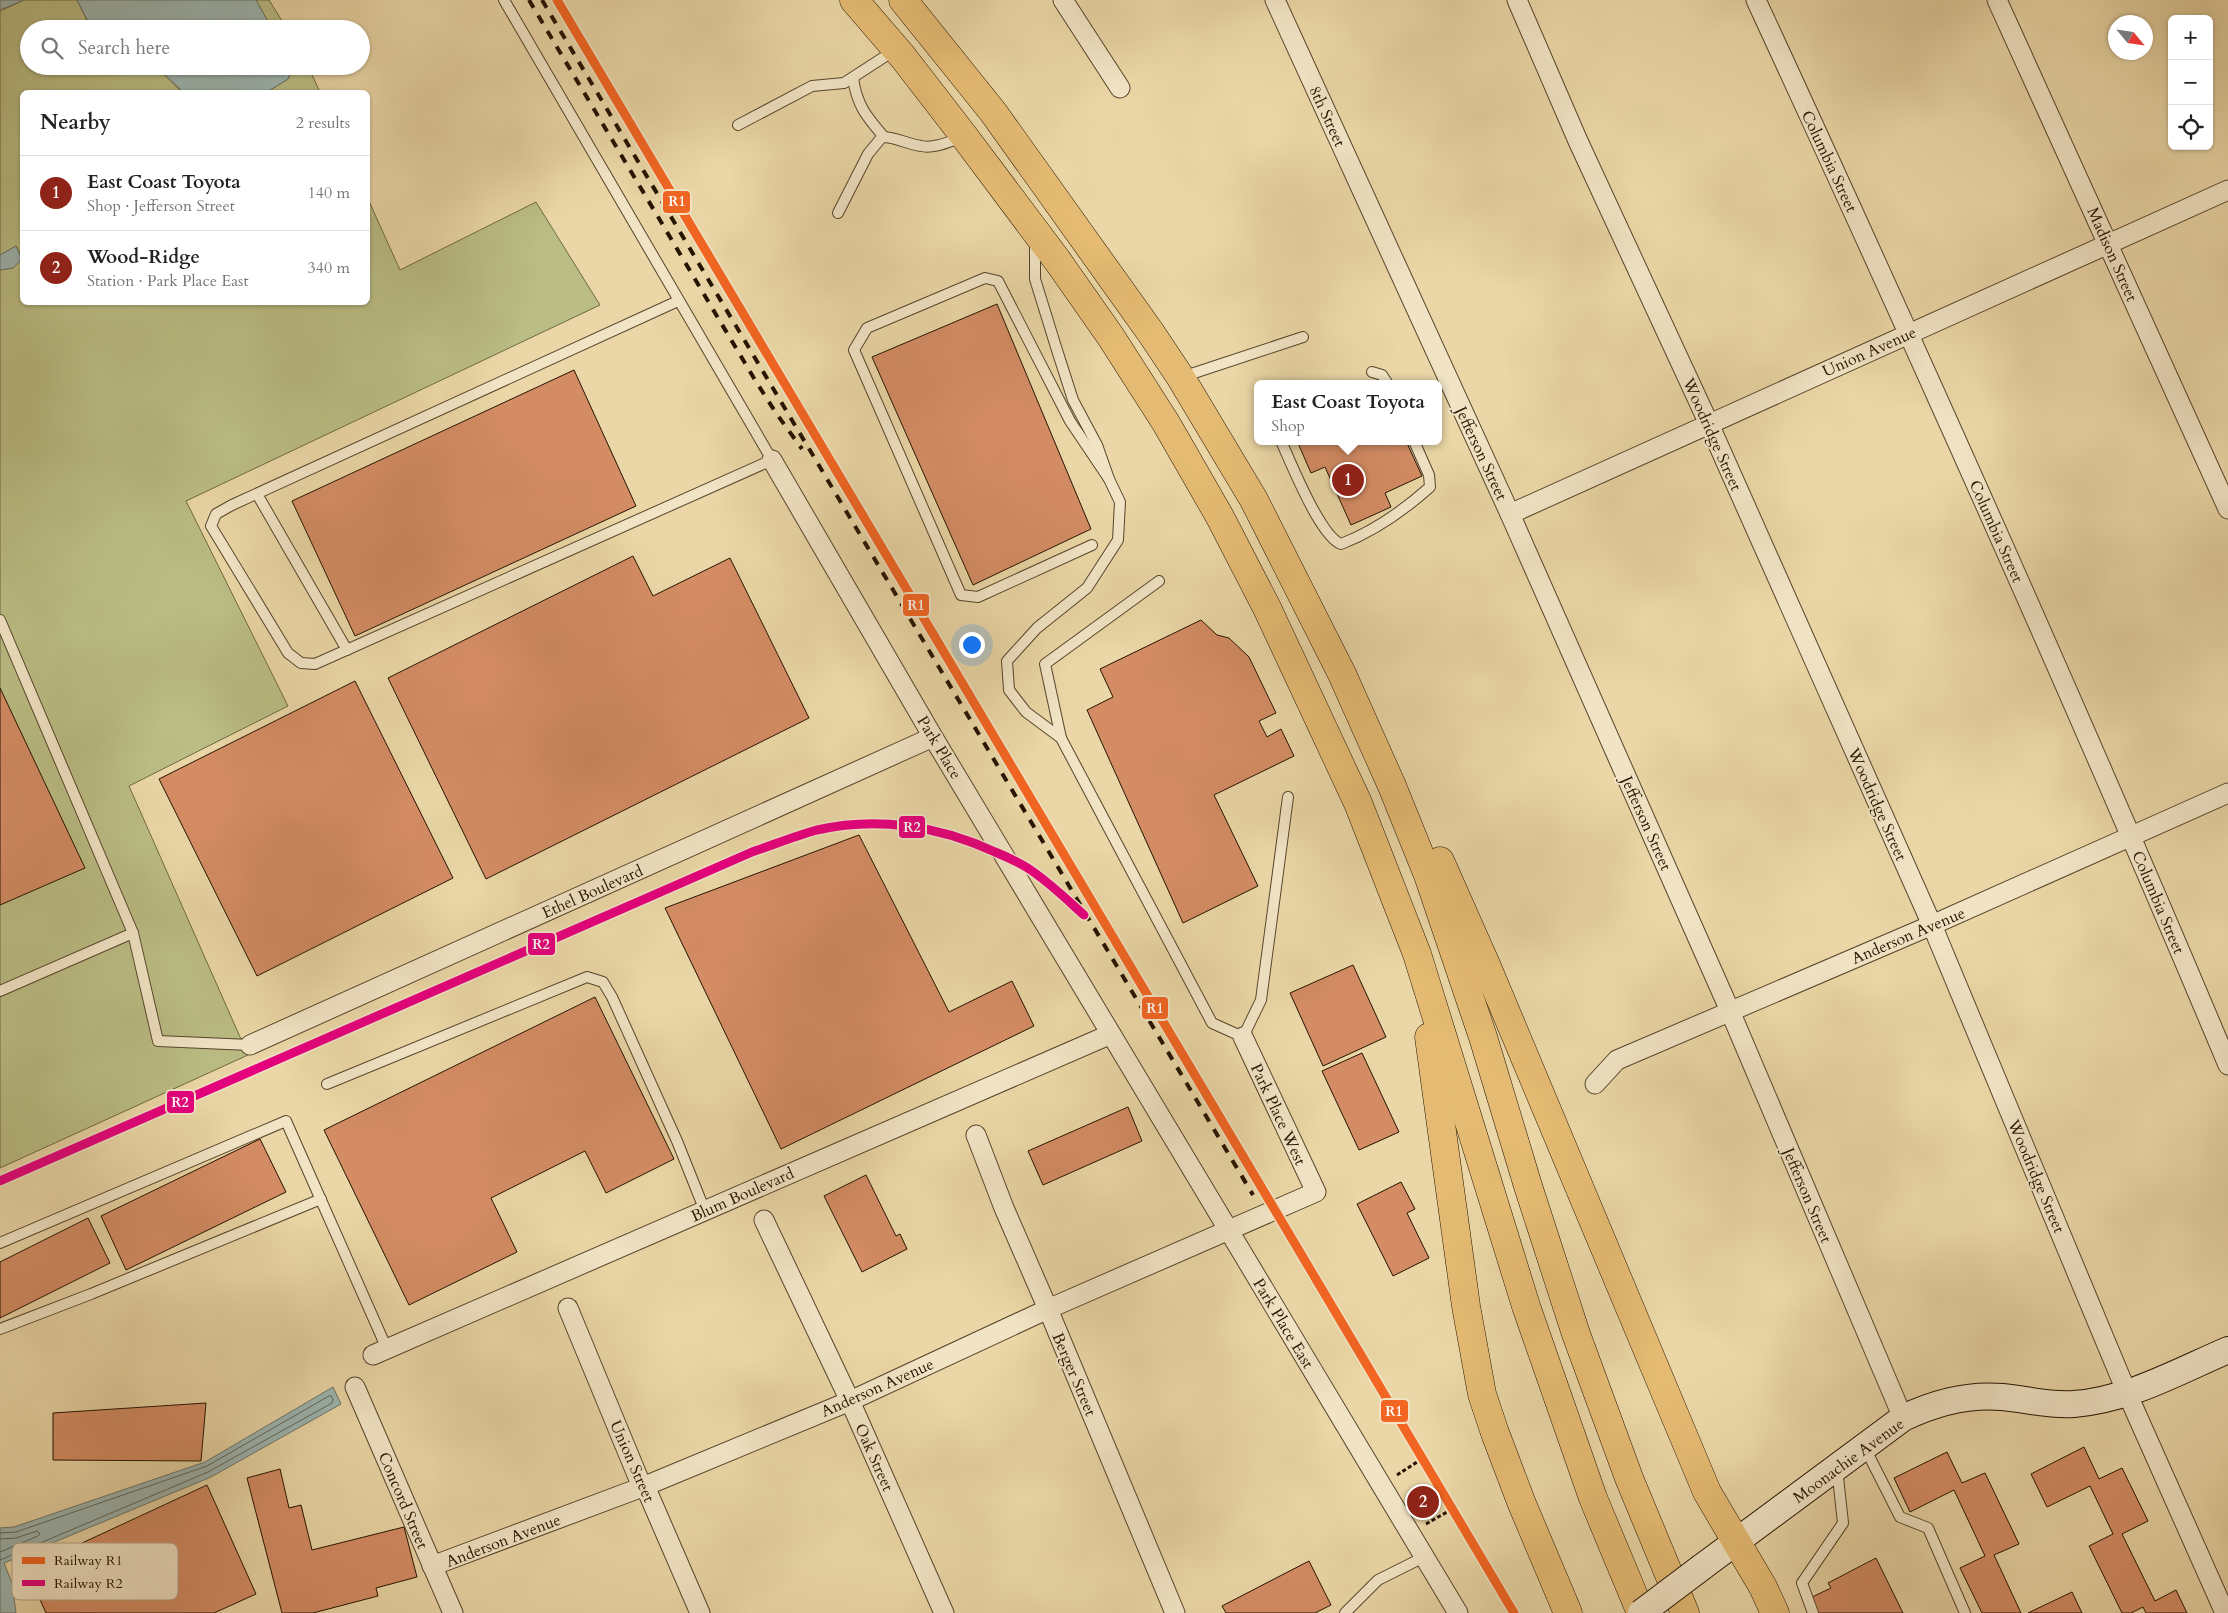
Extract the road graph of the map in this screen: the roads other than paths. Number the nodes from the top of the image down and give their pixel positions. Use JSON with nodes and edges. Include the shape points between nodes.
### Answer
{"nodes":[{"id":1,"x":504,"y":0,"type":"edge"},
{"id":2,"x":854,"y":0,"type":"edge"},
{"id":3,"x":903,"y":0,"type":"edge"},
{"id":4,"x":1063,"y":0,"type":"edge"},
{"id":5,"x":1276,"y":0,"type":"edge"},
{"id":6,"x":1517,"y":0,"type":"edge"},
{"id":7,"x":1756,"y":0,"type":"edge"},
{"id":8,"x":1997,"y":0,"type":"edge"},
{"id":9,"x":896,"y":50,"type":"junction"},
{"id":10,"x":853,"y":78,"type":"junction"},
{"id":11,"x":1120,"y":88,"type":"dead end"},
{"id":12,"x":738,"y":125,"type":"dead end"},
{"id":13,"x":964,"y":136,"type":"junction"},
{"id":14,"x":884,"y":137,"type":"junction"},
{"id":15,"x":2228,"y":190,"type":"edge"},
{"id":16,"x":838,"y":213,"type":"dead end"},
{"id":17,"x":1035,"y":231,"type":"junction"},
{"id":18,"x":1382,"y":231,"type":"joint"},
{"id":19,"x":2108,"y":243,"type":"junction"},
{"id":20,"x":678,"y":301,"type":"junction"},
{"id":21,"x":1909,"y":333,"type":"junction"},
{"id":22,"x":1303,"y":337,"type":"dead end"},
{"id":23,"x":1372,"y":372,"type":"dead end"},
{"id":24,"x":1181,"y":378,"type":"junction"},
{"id":25,"x":1385,"y":380,"type":"edge"},
{"id":26,"x":1708,"y":424,"type":"junction"},
{"id":27,"x":1283,"y":445,"type":"edge"},
{"id":28,"x":1416,"y":445,"type":"edge"},
{"id":29,"x":772,"y":460,"type":"junction"},
{"id":30,"x":1109,"y":479,"type":"junction"},
{"id":31,"x":257,"y":494,"type":"junction"},
{"id":32,"x":2228,"y":509,"type":"edge"},
{"id":33,"x":1510,"y":514,"type":"junction"},
{"id":34,"x":1092,"y":545,"type":"dead end"},
{"id":35,"x":1158,"y":581,"type":"dead end"},
{"id":36,"x":0,"y":620,"type":"edge"},
{"id":37,"x":347,"y":650,"type":"junction"},
{"id":38,"x":1342,"y":674,"type":"junction"},
{"id":39,"x":933,"y":737,"type":"junction"},
{"id":40,"x":1061,"y":738,"type":"junction"},
{"id":41,"x":2228,"y":793,"type":"edge"},
{"id":42,"x":1288,"y":797,"type":"dead end"},
{"id":43,"x":2131,"y":836,"type":"junction"},
{"id":44,"x":1932,"y":926,"type":"junction"},
{"id":45,"x":133,"y":933,"type":"junction"},
{"id":46,"x":1417,"y":954,"type":"junction"},
{"id":47,"x":0,"y":991,"type":"edge"},
{"id":48,"x":1730,"y":1011,"type":"junction"},
{"id":49,"x":1111,"y":1034,"type":"junction"},
{"id":50,"x":1243,"y":1037,"type":"junction"},
{"id":51,"x":250,"y":1045,"type":"joint"},
{"id":52,"x":2228,"y":1065,"type":"edge"},
{"id":53,"x":327,"y":1084,"type":"dead end"},
{"id":54,"x":1595,"y":1084,"type":"dead end"},
{"id":55,"x":976,"y":1135,"type":"dead end"},
{"id":56,"x":1316,"y":1192,"type":"joint"},
{"id":57,"x":321,"y":1199,"type":"junction"},
{"id":58,"x":705,"y":1211,"type":"junction"},
{"id":59,"x":764,"y":1220,"type":"dead end"},
{"id":60,"x":1228,"y":1230,"type":"junction"},
{"id":61,"x":0,"y":1242,"type":"edge"},
{"id":62,"x":568,"y":1308,"type":"dead end"},
{"id":63,"x":1048,"y":1309,"type":"junction"},
{"id":64,"x":0,"y":1329,"type":"edge"},
{"id":65,"x":2228,"y":1350,"type":"edge"},
{"id":66,"x":380,"y":1352,"type":"joint"},
{"id":67,"x":355,"y":1387,"type":"dead end"},
{"id":68,"x":2127,"y":1393,"type":"junction"},
{"id":69,"x":850,"y":1401,"type":"junction"},
{"id":70,"x":1903,"y":1418,"type":"junction"},
{"id":71,"x":1864,"y":1447,"type":"junction"},
{"id":72,"x":1837,"y":1467,"type":"junction"},
{"id":73,"x":645,"y":1486,"type":"junction"},
{"id":74,"x":1737,"y":1543,"type":"junction"},
{"id":75,"x":1424,"y":1557,"type":"junction"},
{"id":76,"x":432,"y":1566,"type":"junction"},
{"id":77,"x":453,"y":1613,"type":"edge"},
{"id":78,"x":700,"y":1613,"type":"edge"},
{"id":79,"x":944,"y":1613,"type":"edge"},
{"id":80,"x":1175,"y":1613,"type":"edge"},
{"id":81,"x":1345,"y":1613,"type":"edge"},
{"id":82,"x":1458,"y":1613,"type":"edge"},
{"id":83,"x":1568,"y":1613,"type":"edge"},
{"id":84,"x":1641,"y":1613,"type":"edge"},
{"id":85,"x":1685,"y":1613,"type":"edge"},
{"id":86,"x":1775,"y":1613,"type":"edge"},
{"id":87,"x":1814,"y":1613,"type":"edge"},
{"id":88,"x":1965,"y":1613,"type":"edge"},
{"id":89,"x":2225,"y":1613,"type":"edge"}],
"edges":[{"from":1,"to":20,"type":"lane"},
{"from":2,"to":9,"type":"highway"},
{"from":3,"to":24,"type":"highway","via":[[992,112]]},
{"from":4,"to":11,"type":"street"},
{"from":5,"to":18,"type":"street","name":"8th Street"},
{"from":6,"to":26,"type":"street","name":"Woodridge Street"},
{"from":7,"to":21,"type":"street","name":"Columbia Street"},
{"from":8,"to":19,"type":"street","name":"Madison Street"},
{"from":9,"to":10,"type":"lane"},
{"from":9,"to":13,"type":"highway"},
{"from":10,"to":12,"type":"lane","via":[[812,86]]},
{"from":10,"to":14,"type":"lane","via":[[855,96],[861,108]]},
{"from":13,"to":14,"type":"lane","via":[[934,146]]},
{"from":13,"to":17,"type":"highway"},
{"from":14,"to":16,"type":"lane","via":[[868,154]]},
{"from":15,"to":19,"type":"street","name":"Union Avenue"},
{"from":17,"to":30,"type":"lane","via":[[1035,278],[1073,400]]},
{"from":17,"to":46,"type":"highway","via":[[1111,337],[1220,517],[1267,608],[1358,803]]},
{"from":18,"to":33,"type":"street","name":"Jefferson Street"},
{"from":19,"to":21,"type":"street","name":"Union Avenue"},
{"from":19,"to":32,"type":"street","name":"Madison Street"},
{"from":20,"to":29,"type":"lane"},
{"from":20,"to":31,"type":"lane"},
{"from":21,"to":26,"type":"street","name":"Union Avenue"},
{"from":21,"to":43,"type":"street","name":"Columbia Street"},
{"from":22,"to":24,"type":"lane"},
{"from":23,"to":25,"type":"lane","via":[[1382,375]]},
{"from":24,"to":38,"type":"highway","via":[[1254,500]]},
{"from":26,"to":33,"type":"street","name":"Union Avenue"},
{"from":26,"to":44,"type":"street","name":"Woodridge Street"},
{"from":27,"to":28,"type":"lane","via":[[1318,518],[1335,542],[1341,544],[1399,514],[1430,487],[1429,475]]},
{"from":29,"to":37,"type":"lane"},
{"from":29,"to":39,"type":"street","name":"Park Place"},
{"from":30,"to":34,"type":"lane","via":[[1070,422],[998,282],[985,278],[868,328],[854,350],[961,595],[978,597]]},
{"from":30,"to":40,"type":"lane","via":[[1120,502],[1118,540],[1087,588],[1037,628],[1006,661],[1009,690],[1026,712]]},
{"from":31,"to":37,"type":"lane"},
{"from":31,"to":37,"type":"lane","via":[[216,514],[211,526],[288,653],[301,663],[314,664]]},
{"from":33,"to":48,"type":"street","name":"Jefferson Street"},
{"from":35,"to":40,"type":"lane","via":[[1045,664]]},
{"from":36,"to":45,"type":"lane"},
{"from":38,"to":74,"type":"highway","via":[[1438,857],[1707,1492]]},
{"from":38,"to":85,"type":"highway","via":[[1428,875],[1483,1037],[1576,1334],[1629,1478]]},
{"from":39,"to":49,"type":"street","name":"Park Place"},
{"from":39,"to":51,"type":"street","name":"Ethel Boulevard"},
{"from":40,"to":50,"type":"lane","via":[[1212,1023]]},
{"from":41,"to":43,"type":"street","name":"Anderson Avenue"},
{"from":42,"to":50,"type":"lane","via":[[1261,1000]]},
{"from":43,"to":44,"type":"street","name":"Anderson Avenue"},
{"from":43,"to":52,"type":"street","name":"Columbia Street"},
{"from":44,"to":48,"type":"street","name":"Anderson Avenue"},
{"from":44,"to":68,"type":"street","name":"Woodridge Street"},
{"from":45,"to":47,"type":"lane"},
{"from":45,"to":51,"type":"lane","via":[[158,1041]]},
{"from":46,"to":83,"type":"highway","via":[[1482,1394],[1494,1433]]},
{"from":46,"to":84,"type":"highway","via":[[1526,1306],[1592,1498]]},
{"from":48,"to":54,"type":"street","name":"Anderson Avenue","via":[[1617,1060]]},
{"from":48,"to":70,"type":"street","name":"Jefferson Street"},
{"from":49,"to":58,"type":"street","name":"Blum Boulevard"},
{"from":49,"to":60,"type":"street","name":"Park Place East"},
{"from":50,"to":56,"type":"street","name":"Park Place West"},
{"from":53,"to":58,"type":"lane","via":[[587,977],[603,982],[677,1140]]},
{"from":55,"to":63,"type":"street","name":"Berger Street"},
{"from":56,"to":60,"type":"street","name":"Anderson Avenue"},
{"from":57,"to":61,"type":"lane","via":[[286,1121]]},
{"from":57,"to":64,"type":"lane"},
{"from":57,"to":66,"type":"lane"},
{"from":58,"to":66,"type":"street","name":"Blum Boulevard"},
{"from":59,"to":69,"type":"street","name":"Oak Street"},
{"from":60,"to":63,"type":"street","name":"Anderson Avenue"},
{"from":60,"to":75,"type":"street","name":"Park Place East"},
{"from":62,"to":73,"type":"street","name":"Union Street","via":[[640,1482]]},
{"from":63,"to":69,"type":"street","name":"Anderson Avenue"},
{"from":63,"to":80,"type":"street","name":"Berger Street"},
{"from":65,"to":68,"type":"main road","name":"Moonachie Avenue"},
{"from":67,"to":76,"type":"street","name":"Concord Street"},
{"from":68,"to":70,"type":"main road","name":"Moonachie Avenue","via":[[2076,1404],[2051,1405],[2003,1397],[1975,1397],[1945,1402]]},
{"from":68,"to":89,"type":"street","name":"Woodridge Street"},
{"from":69,"to":73,"type":"street","name":"Anderson Avenue"},
{"from":69,"to":79,"type":"street","name":"Oak Street"},
{"from":70,"to":71,"type":"main road","name":"Moonachie Avenue"},
{"from":71,"to":72,"type":"main road","name":"Moonachie Avenue"},
{"from":71,"to":88,"type":"lane","via":[[1900,1517],[1928,1528]]},
{"from":72,"to":74,"type":"main road","name":"Moonachie Avenue"},
{"from":72,"to":87,"type":"lane","via":[[1843,1523],[1802,1583]]},
{"from":73,"to":76,"type":"street","name":"Anderson Avenue"},
{"from":73,"to":78,"type":"street","name":"Union Street"},
{"from":74,"to":84,"type":"main road","name":"Moonachie Avenue","bridge":true},
{"from":74,"to":86,"type":"highway","via":[[1764,1587]]},
{"from":75,"to":81,"type":"lane","via":[[1378,1580]]},
{"from":75,"to":82,"type":"street","name":"Park Place East"},
{"from":76,"to":77,"type":"street","name":"Concord Street"}]}
